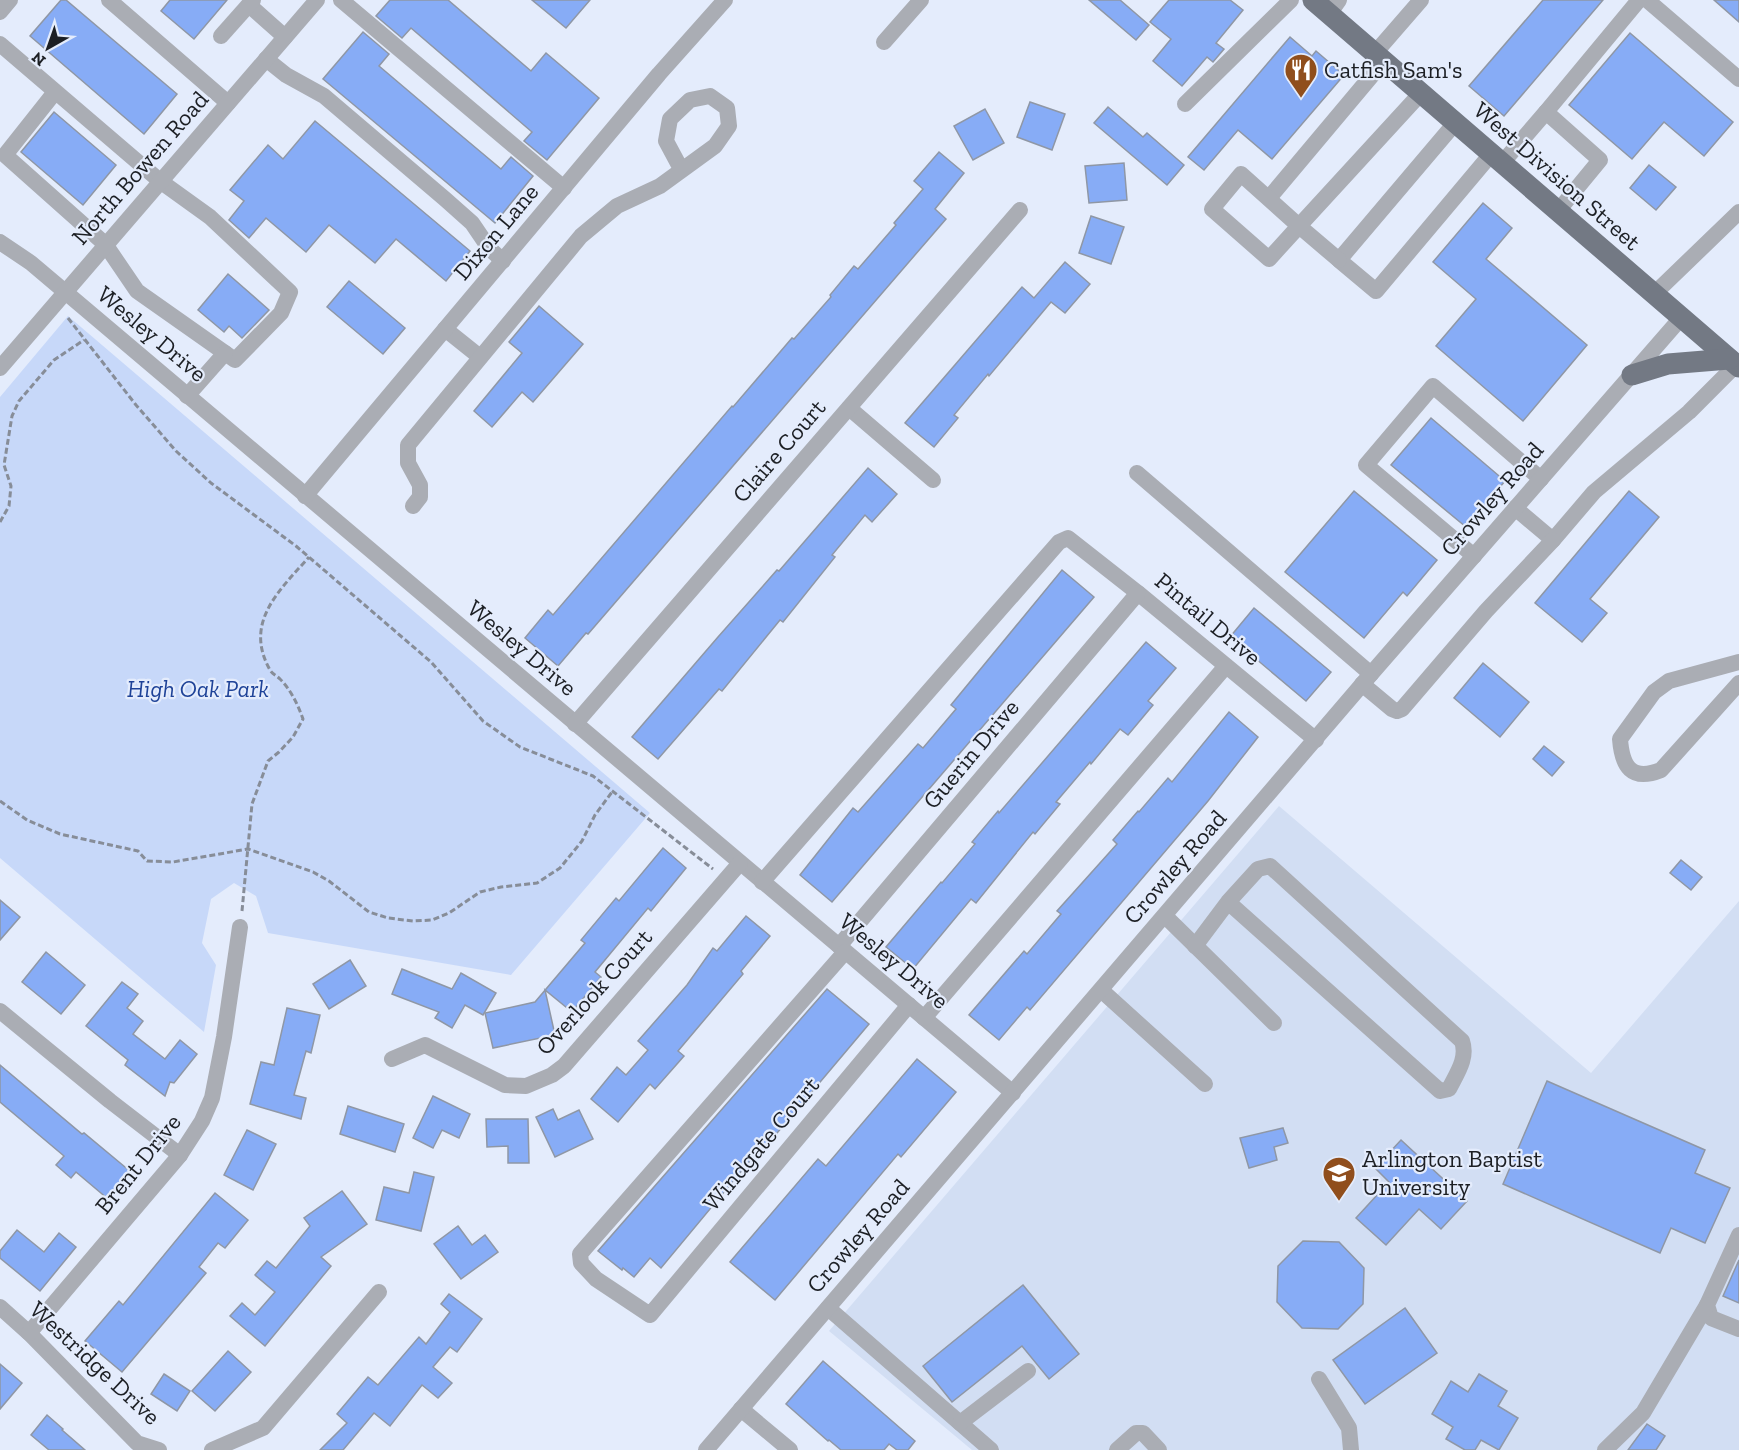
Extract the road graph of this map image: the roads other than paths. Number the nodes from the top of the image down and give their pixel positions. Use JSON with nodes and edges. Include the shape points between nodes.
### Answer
{"nodes":[{"id":1,"x":10,"y":0,"type":"edge"},
{"id":2,"x":109,"y":0,"type":"edge"},
{"id":3,"x":317,"y":0,"type":"edge"},
{"id":4,"x":341,"y":0,"type":"edge"},
{"id":5,"x":725,"y":0,"type":"edge"},
{"id":6,"x":921,"y":0,"type":"edge"},
{"id":7,"x":1291,"y":0,"type":"edge"},
{"id":8,"x":1421,"y":0,"type":"edge"},
{"id":9,"x":1639,"y":0,"type":"edge"},
{"id":10,"x":1647,"y":0,"type":"edge"},
{"id":11,"x":251,"y":3,"type":"edge"},
{"id":12,"x":1327,"y":5,"type":"edge"},
{"id":13,"x":0,"y":12,"type":"edge"},
{"id":14,"x":221,"y":36,"type":"dead end"},
{"id":15,"x":285,"y":37,"type":"junction"},
{"id":16,"x":884,"y":42,"type":"dead end"},
{"id":17,"x":0,"y":44,"type":"edge"},
{"id":18,"x":1380,"y":57,"type":"junction"},
{"id":19,"x":266,"y":59,"type":"junction"},
{"id":20,"x":1739,"y":79,"type":"edge"},
{"id":21,"x":55,"y":92,"type":"junction"},
{"id":22,"x":1422,"y":92,"type":"junction"},
{"id":23,"x":228,"y":103,"type":"junction"},
{"id":24,"x":1185,"y":104,"type":"dead end"},
{"id":25,"x":1546,"y":112,"type":"junction"},
{"id":26,"x":1456,"y":122,"type":"junction"},
{"id":27,"x":3,"y":153,"type":"edge"},
{"id":28,"x":1497,"y":157,"type":"junction"},
{"id":29,"x":681,"y":170,"type":"junction"},
{"id":30,"x":160,"y":182,"type":"junction"},
{"id":31,"x":564,"y":188,"type":"junction"},
{"id":32,"x":1269,"y":198,"type":"junction"},
{"id":33,"x":1020,"y":210,"type":"dead end"},
{"id":34,"x":1558,"y":211,"type":"junction"},
{"id":35,"x":1739,"y":212,"type":"edge"},
{"id":36,"x":1299,"y":226,"type":"junction"},
{"id":37,"x":0,"y":242,"type":"edge"},
{"id":38,"x":105,"y":244,"type":"junction"},
{"id":39,"x":1339,"y":260,"type":"junction"},
{"id":40,"x":502,"y":261,"type":"junction"},
{"id":41,"x":1654,"y":294,"type":"junction"},
{"id":42,"x":59,"y":298,"type":"junction"},
{"id":43,"x":1682,"y":318,"type":"junction"},
{"id":44,"x":445,"y":329,"type":"junction"},
{"id":45,"x":225,"y":353,"type":"junction"},
{"id":46,"x":480,"y":357,"type":"junction"},
{"id":47,"x":1735,"y":364,"type":"edge"},
{"id":48,"x":0,"y":368,"type":"edge"},
{"id":49,"x":1632,"y":375,"type":"junction"},
{"id":50,"x":187,"y":396,"type":"junction"},
{"id":51,"x":849,"y":408,"type":"junction"},
{"id":52,"x":1137,"y":473,"type":"dead end"},
{"id":53,"x":1541,"y":479,"type":"junction"},
{"id":54,"x":933,"y":480,"type":"dead end"},
{"id":55,"x":305,"y":496,"type":"junction"},
{"id":56,"x":413,"y":506,"type":"dead end"},
{"id":57,"x":1515,"y":508,"type":"junction"},
{"id":58,"x":1553,"y":540,"type":"junction"},
{"id":59,"x":1474,"y":556,"type":"junction"},
{"id":60,"x":1138,"y":593,"type":"junction"},
{"id":61,"x":1739,"y":662,"type":"edge"},
{"id":62,"x":1226,"y":666,"type":"junction"},
{"id":63,"x":1366,"y":679,"type":"junction"},
{"id":64,"x":1739,"y":683,"type":"edge"},
{"id":65,"x":574,"y":724,"type":"junction"},
{"id":66,"x":1316,"y":740,"type":"junction"},
{"id":67,"x":740,"y":863,"type":"junction"},
{"id":68,"x":762,"y":882,"type":"junction"},
{"id":69,"x":1228,"y":902,"type":"junction"},
{"id":70,"x":1165,"y":916,"type":"junction"},
{"id":71,"x":240,"y":927,"type":"road end"},
{"id":72,"x":1195,"y":946,"type":"junction"},
{"id":73,"x":842,"y":949,"type":"junction"},
{"id":74,"x":1101,"y":990,"type":"junction"},
{"id":75,"x":909,"y":1005,"type":"junction"},
{"id":76,"x":0,"y":1011,"type":"edge"},
{"id":77,"x":924,"y":1018,"type":"junction"},
{"id":78,"x":1274,"y":1023,"type":"dead end"},
{"id":79,"x":392,"y":1059,"type":"dead end"},
{"id":80,"x":1205,"y":1084,"type":"dead end"},
{"id":81,"x":1013,"y":1093,"type":"junction"},
{"id":82,"x":180,"y":1155,"type":"junction"},
{"id":83,"x":1739,"y":1235,"type":"edge"},
{"id":84,"x":380,"y":1292,"type":"dead end"},
{"id":85,"x":1707,"y":1305,"type":"junction"},
{"id":86,"x":0,"y":1307,"type":"edge"},
{"id":87,"x":828,"y":1308,"type":"junction"},
{"id":88,"x":650,"y":1315,"type":"joint"},
{"id":89,"x":1739,"y":1329,"type":"edge"},
{"id":90,"x":29,"y":1333,"type":"junction"},
{"id":91,"x":1028,"y":1371,"type":"dead end"},
{"id":92,"x":1318,"y":1379,"type":"dead end"},
{"id":93,"x":741,"y":1409,"type":"junction"},
{"id":94,"x":960,"y":1423,"type":"junction"},
{"id":95,"x":159,"y":1450,"type":"edge"},
{"id":96,"x":212,"y":1450,"type":"edge"},
{"id":97,"x":706,"y":1450,"type":"edge"},
{"id":98,"x":790,"y":1450,"type":"edge"},
{"id":99,"x":991,"y":1450,"type":"edge"},
{"id":100,"x":1117,"y":1450,"type":"edge"},
{"id":101,"x":1159,"y":1450,"type":"edge"},
{"id":102,"x":1351,"y":1450,"type":"edge"},
{"id":103,"x":1605,"y":1450,"type":"edge"}],
"edges":[{"from":1,"to":13,"type":"street"},
{"from":2,"to":23,"type":"street"},
{"from":3,"to":15,"type":"street","name":"North Bowen Road"},
{"from":4,"to":31,"type":"street"},
{"from":5,"to":31,"type":"street","name":"Dixon Lane"},
{"from":6,"to":16,"type":"street"},
{"from":7,"to":24,"type":"street"},
{"from":8,"to":18,"type":"street"},
{"from":9,"to":25,"type":"street"},
{"from":10,"to":20,"type":"street"},
{"from":11,"to":14,"type":"street"},
{"from":11,"to":15,"type":"street"},
{"from":12,"to":18,"type":"main road","name":"West Division Street"},
{"from":15,"to":19,"type":"street","name":"North Bowen Road"},
{"from":17,"to":21,"type":"street"},
{"from":18,"to":22,"type":"main road","name":"West Division Street"},
{"from":18,"to":32,"type":"street"},
{"from":19,"to":23,"type":"street","name":"North Bowen Road"},
{"from":19,"to":40,"type":"street","via":[[324,96],[437,191],[472,223]]},
{"from":21,"to":27,"type":"street"},
{"from":21,"to":30,"type":"street"},
{"from":22,"to":26,"type":"main road","name":"West Division Street"},
{"from":22,"to":36,"type":"street"},
{"from":23,"to":30,"type":"street","name":"North Bowen Road"},
{"from":25,"to":28,"type":"street"},
{"from":25,"to":34,"type":"street","via":[[1600,160]]},
{"from":26,"to":28,"type":"main road","name":"West Division Street"},
{"from":26,"to":39,"type":"street"},
{"from":27,"to":38,"type":"street"},
{"from":28,"to":34,"type":"main road","name":"West Division Street"},
{"from":28,"to":39,"type":"street","via":[[1376,291]]},
{"from":29,"to":29,"type":"street","via":[[715,146],[729,126],[727,108],[710,96],[690,100],[670,119],[666,141]]},
{"from":29,"to":46,"type":"street","via":[[660,186],[617,206],[581,236]]},
{"from":30,"to":38,"type":"street","name":"North Bowen Road"},
{"from":30,"to":45,"type":"street","via":[[210,217],[290,292],[282,313],[235,360]]},
{"from":31,"to":40,"type":"street","name":"Dixon Lane"},
{"from":32,"to":36,"type":"street"},
{"from":32,"to":36,"type":"street","via":[[1241,174],[1212,209],[1269,259]]},
{"from":33,"to":51,"type":"street","name":"Claire Court"},
{"from":34,"to":41,"type":"main road","name":"West Division Street"},
{"from":35,"to":41,"type":"street"},
{"from":36,"to":39,"type":"street"},
{"from":37,"to":42,"type":"street","name":"Wesley Drive","via":[[31,263]]},
{"from":38,"to":42,"type":"street","name":"North Bowen Road"},
{"from":38,"to":45,"type":"street","via":[[137,291]]},
{"from":40,"to":44,"type":"street","name":"Dixon Lane"},
{"from":41,"to":43,"type":"main road","name":"West Division Street"},
{"from":42,"to":48,"type":"street","name":"North Bowen Road"},
{"from":42,"to":50,"type":"street","name":"Wesley Drive"},
{"from":43,"to":47,"type":"main road","name":"West Division Street"},
{"from":43,"to":49,"type":"street","name":"Crowley Road"},
{"from":44,"to":46,"type":"street"},
{"from":44,"to":55,"type":"street","name":"Dixon Lane"},
{"from":45,"to":50,"type":"street"},
{"from":46,"to":56,"type":"street","via":[[408,445],[408,464],[420,485],[420,497]]},
{"from":47,"to":49,"type":"main road","via":[[1668,364]]},
{"from":47,"to":58,"type":"street","via":[[1689,412],[1594,492]]},
{"from":49,"to":53,"type":"street","name":"Crowley Road"},
{"from":50,"to":55,"type":"street","name":"Wesley Drive"},
{"from":51,"to":54,"type":"street"},
{"from":51,"to":65,"type":"street","name":"Claire Court"},
{"from":52,"to":63,"type":"street"},
{"from":53,"to":57,"type":"street","name":"Crowley Road"},
{"from":53,"to":59,"type":"street","via":[[1433,386],[1366,465]]},
{"from":55,"to":65,"type":"street","name":"Wesley Drive"},
{"from":57,"to":58,"type":"street"},
{"from":57,"to":59,"type":"street","name":"Crowley Road"},
{"from":58,"to":63,"type":"street","via":[[1402,708],[1392,709]]},
{"from":59,"to":63,"type":"street","name":"Crowley Road"},
{"from":60,"to":62,"type":"street","name":"Pintail Drive"},
{"from":60,"to":68,"type":"street","name":"Pintail Drive","via":[[1068,538],[1059,542]]},
{"from":60,"to":73,"type":"street","name":"Guerin Drive"},
{"from":61,"to":64,"type":"street","via":[[1669,681],[1654,692],[1620,739],[1623,763],[1641,774],[1661,770]]},
{"from":62,"to":66,"type":"street","name":"Pintail Drive"},
{"from":62,"to":77,"type":"street"},
{"from":63,"to":66,"type":"street","name":"Crowley Road"},
{"from":65,"to":67,"type":"street","name":"Wesley Drive"},
{"from":66,"to":70,"type":"street","name":"Crowley Road"},
{"from":67,"to":68,"type":"street","name":"Wesley Drive"},
{"from":67,"to":79,"type":"street","name":"Overlook Court","via":[[564,1066],[552,1075],[526,1086],[505,1085],[425,1045]]},
{"from":68,"to":73,"type":"street","name":"Wesley Drive"},
{"from":69,"to":69,"type":"street","via":[[1258,869],[1270,866],[1462,1041],[1462,1064],[1449,1089],[1440,1090]]},
{"from":69,"to":72,"type":"street"},
{"from":70,"to":72,"type":"street"},
{"from":70,"to":74,"type":"street","name":"Crowley Road"},
{"from":71,"to":82,"type":"street","name":"Brent Drive","via":[[212,1098]]},
{"from":72,"to":78,"type":"street"},
{"from":73,"to":75,"type":"street","name":"Wesley Drive"},
{"from":73,"to":88,"type":"street","name":"Guerin Drive","via":[[580,1254],[581,1263],[596,1280]]},
{"from":74,"to":80,"type":"street"},
{"from":74,"to":81,"type":"street","name":"Crowley Road"},
{"from":75,"to":77,"type":"street","name":"Wesley Drive"},
{"from":75,"to":88,"type":"street","name":"Windgate Court"},
{"from":76,"to":82,"type":"street"},
{"from":77,"to":81,"type":"street","name":"Wesley Drive"},
{"from":81,"to":87,"type":"street","name":"Crowley Road"},
{"from":82,"to":90,"type":"street","name":"Brent Drive"},
{"from":83,"to":85,"type":"street"},
{"from":84,"to":96,"type":"street","via":[[262,1428]]},
{"from":85,"to":89,"type":"street","via":[[1711,1318]]},
{"from":85,"to":103,"type":"street","via":[[1643,1413]]},
{"from":86,"to":90,"type":"street","name":"Westridge Drive"},
{"from":87,"to":93,"type":"street","name":"Crowley Road"},
{"from":87,"to":94,"type":"street"},
{"from":90,"to":95,"type":"street","name":"Westridge Drive","via":[[137,1443]]},
{"from":91,"to":94,"type":"street"},
{"from":92,"to":102,"type":"street","via":[[1349,1428]]},
{"from":93,"to":97,"type":"street","name":"Crowley Road"},
{"from":93,"to":98,"type":"street"},
{"from":94,"to":99,"type":"street"},
{"from":100,"to":101,"type":"street","via":[[1136,1433],[1143,1433]]}]}
